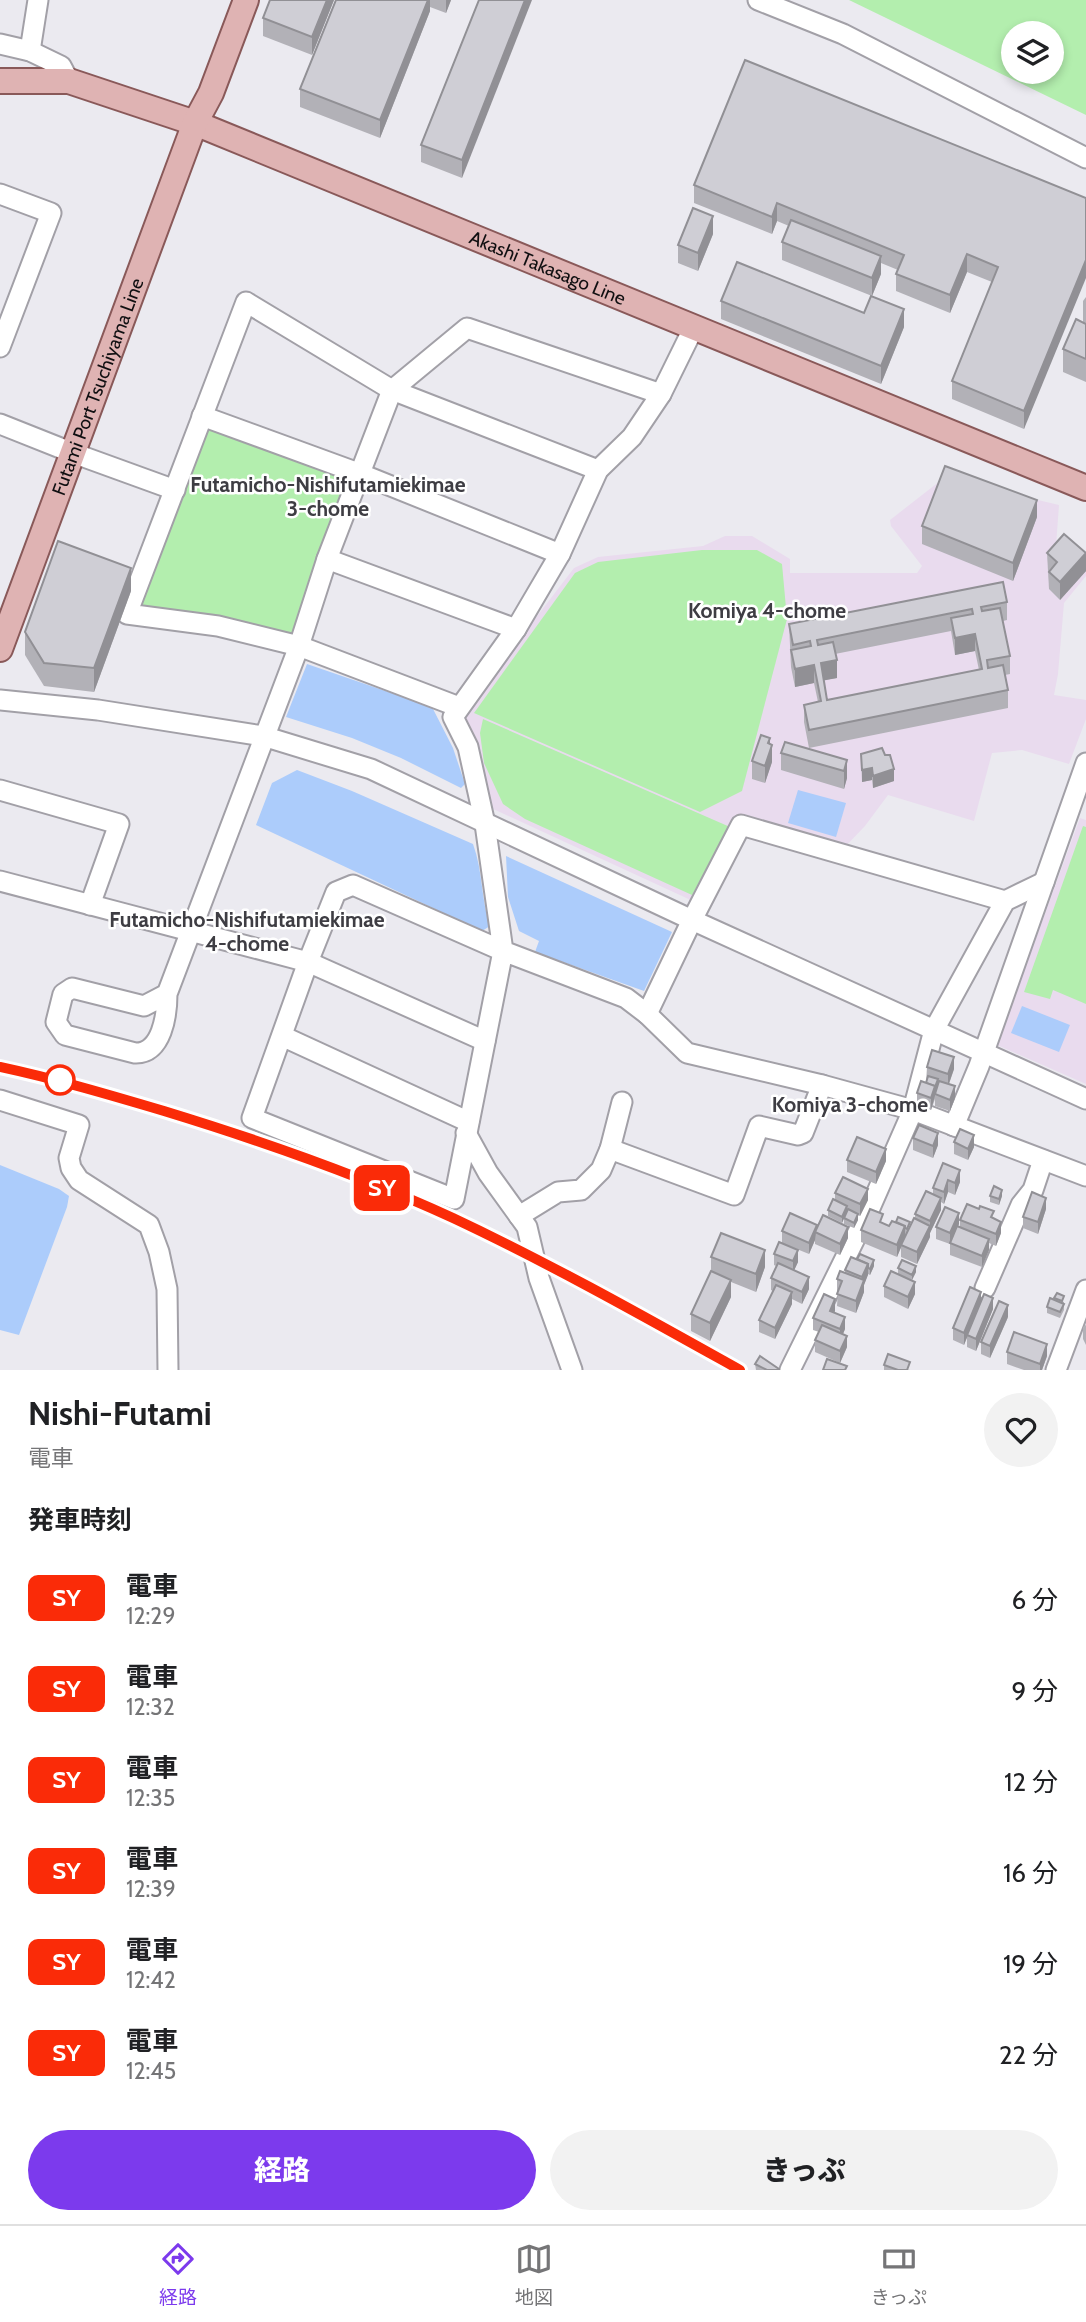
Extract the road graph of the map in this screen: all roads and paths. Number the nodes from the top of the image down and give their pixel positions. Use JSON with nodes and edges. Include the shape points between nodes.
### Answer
{"nodes":[{"id":1,"x":38,"y":0,"type":"edge"},
{"id":2,"x":231,"y":0,"type":"edge"},
{"id":3,"x":246,"y":0,"type":"edge"},
{"id":4,"x":758,"y":0,"type":"edge"},
{"id":5,"x":0,"y":44,"type":"edge"},
{"id":6,"x":30,"y":51,"type":"junction"},
{"id":7,"x":0,"y":81,"type":"edge"},
{"id":8,"x":69,"y":81,"type":"junction"},
{"id":9,"x":195,"y":123,"type":"junction"},
{"id":10,"x":1086,"y":158,"type":"edge"},
{"id":11,"x":0,"y":194,"type":"edge"},
{"id":12,"x":5,"y":316,"type":"edge"},
{"id":13,"x":694,"y":327,"type":"junction"},
{"id":14,"x":0,"y":347,"type":"edge"},
{"id":15,"x":392,"y":390,"type":"junction"},
{"id":16,"x":661,"y":394,"type":"junction"},
{"id":17,"x":202,"y":416,"type":"junction"},
{"id":18,"x":0,"y":424,"type":"edge"},
{"id":19,"x":73,"y":453,"type":"junction"},
{"id":20,"x":598,"y":470,"type":"junction"},
{"id":21,"x":361,"y":474,"type":"junction"},
{"id":22,"x":1086,"y":488,"type":"edge"},
{"id":23,"x":175,"y":490,"type":"junction"},
{"id":24,"x":561,"y":554,"type":"junction"},
{"id":25,"x":327,"y":559,"type":"junction"},
{"id":26,"x":516,"y":629,"type":"junction"},
{"id":27,"x":299,"y":646,"type":"junction"},
{"id":28,"x":0,"y":649,"type":"edge"},
{"id":29,"x":0,"y":700,"type":"edge"},
{"id":30,"x":459,"y":707,"type":"junction"},
{"id":31,"x":263,"y":736,"type":"junction"},
{"id":32,"x":1086,"y":763,"type":"edge"},
{"id":33,"x":0,"y":790,"type":"edge"},
{"id":34,"x":1079,"y":810,"type":"edge"},
{"id":35,"x":485,"y":824,"type":"junction"},
{"id":36,"x":0,"y":881,"type":"edge"},
{"id":37,"x":1044,"y":882,"type":"junction"},
{"id":38,"x":1005,"y":901,"type":"junction"},
{"id":39,"x":90,"y":905,"type":"junction"},
{"id":40,"x":692,"y":920,"type":"junction"},
{"id":41,"x":192,"y":931,"type":"junction"},
{"id":42,"x":503,"y":951,"type":"junction"},
{"id":43,"x":308,"y":962,"type":"junction"},
{"id":44,"x":167,"y":994,"type":"junction"},
{"id":45,"x":647,"y":1014,"type":"junction"},
{"id":46,"x":934,"y":1030,"type":"junction"},
{"id":47,"x":282,"y":1036,"type":"junction"},
{"id":48,"x":485,"y":1041,"type":"junction"},
{"id":49,"x":983,"y":1051,"type":"junction"},
{"id":50,"x":822,"y":1085,"type":"junction"},
{"id":51,"x":1086,"y":1099,"type":"edge"},
{"id":52,"x":0,"y":1100,"type":"edge"},
{"id":53,"x":622,"y":1102,"type":"dead end"},
{"id":54,"x":913,"y":1110,"type":"junction"},
{"id":55,"x":954,"y":1126,"type":"junction"},
{"id":56,"x":468,"y":1127,"type":"junction"},
{"id":57,"x":610,"y":1149,"type":"junction"},
{"id":58,"x":1043,"y":1160,"type":"junction"},
{"id":59,"x":1086,"y":1176,"type":"edge"},
{"id":60,"x":519,"y":1216,"type":"junction"},
{"id":61,"x":985,"y":1288,"type":"dead end"},
{"id":62,"x":1086,"y":1290,"type":"edge"},
{"id":63,"x":168,"y":1370,"type":"edge"},
{"id":64,"x":572,"y":1370,"type":"edge"},
{"id":65,"x":790,"y":1370,"type":"edge"},
{"id":66,"x":1056,"y":1370,"type":"edge"}],
"edges":[{"from":1,"to":6,"type":"street"},
{"from":2,"to":9,"type":"main road","name":"Futami Port Tsuchiyama Line","via":[[198,84]]},
{"from":3,"to":9,"type":"main road","name":"Futami Port Tsuchiyama Line"},
{"from":4,"to":10,"type":"street","via":[[843,34]]},
{"from":5,"to":6,"type":"street"},
{"from":6,"to":8,"type":"street","via":[[61,66]]},
{"from":7,"to":8,"type":"main road","name":"Akashi Takasago Line"},
{"from":8,"to":9,"type":"main road","name":"Akashi Takasago Line"},
{"from":9,"to":13,"type":"main road","name":"Akashi Takasago Line"},
{"from":9,"to":19,"type":"main road","name":"Futami Port Tsuchiyama Line"},
{"from":11,"to":12,"type":"street","via":[[51,213]]},
{"from":12,"to":14,"type":"street"},
{"from":13,"to":16,"type":"street"},
{"from":13,"to":22,"type":"main road","name":"Akashi Takasago Line"},
{"from":15,"to":16,"type":"street","via":[[467,328]]},
{"from":15,"to":17,"type":"street","via":[[246,302]]},
{"from":15,"to":20,"type":"street"},
{"from":15,"to":21,"type":"street"},
{"from":16,"to":20,"type":"street","via":[[632,437]]},
{"from":17,"to":21,"type":"street"},
{"from":17,"to":23,"type":"street"},
{"from":18,"to":19,"type":"street"},
{"from":19,"to":23,"type":"street"},
{"from":19,"to":28,"type":"main road","name":"Futami Port Tsuchiyama Line"},
{"from":20,"to":24,"type":"street"},
{"from":21,"to":24,"type":"street"},
{"from":21,"to":25,"type":"street"},
{"from":23,"to":27,"type":"street","via":[[127,614],[218,626]]},
{"from":24,"to":26,"type":"street"},
{"from":25,"to":26,"type":"street"},
{"from":25,"to":27,"type":"street"},
{"from":26,"to":30,"type":"street"},
{"from":27,"to":30,"type":"street"},
{"from":27,"to":31,"type":"street"},
{"from":29,"to":31,"type":"street"},
{"from":30,"to":35,"type":"street","via":[[453,717],[468,747]]},
{"from":31,"to":35,"type":"street","via":[[371,769]]},
{"from":31,"to":41,"type":"street"},
{"from":32,"to":34,"type":"street"},
{"from":33,"to":39,"type":"street","via":[[119,824]]},
{"from":34,"to":37,"type":"street"},
{"from":35,"to":40,"type":"street"},
{"from":35,"to":42,"type":"street"},
{"from":36,"to":39,"type":"street"},
{"from":37,"to":38,"type":"street"},
{"from":37,"to":49,"type":"street"},
{"from":38,"to":40,"type":"street","via":[[741,825]]},
{"from":38,"to":46,"type":"street"},
{"from":39,"to":41,"type":"street"},
{"from":40,"to":45,"type":"street"},
{"from":40,"to":46,"type":"street"},
{"from":41,"to":43,"type":"street"},
{"from":41,"to":44,"type":"street"},
{"from":42,"to":43,"type":"street","via":[[354,885],[336,892]]},
{"from":42,"to":45,"type":"street","via":[[626,998]]},
{"from":42,"to":48,"type":"street"},
{"from":43,"to":47,"type":"street"},
{"from":43,"to":48,"type":"street"},
{"from":44,"to":44,"type":"street","via":[[155,1045],[142,1054],[65,1035],[56,1022],[63,994],[72,988],[144,1006]]},
{"from":45,"to":50,"type":"street","via":[[687,1053]]},
{"from":46,"to":49,"type":"street"},
{"from":46,"to":54,"type":"street"},
{"from":47,"to":56,"type":"street"},
{"from":47,"to":56,"type":"street","via":[[252,1118],[454,1199]]},
{"from":48,"to":56,"type":"street"},
{"from":49,"to":51,"type":"street"},
{"from":49,"to":55,"type":"street"},
{"from":50,"to":54,"type":"street"},
{"from":50,"to":57,"type":"street","via":[[803,1132],[798,1135],[759,1126],[734,1195]]},
{"from":52,"to":63,"type":"street","via":[[79,1125],[69,1158],[79,1180],[149,1225],[167,1289]]},
{"from":53,"to":57,"type":"street"},
{"from":54,"to":55,"type":"street"},
{"from":54,"to":65,"type":"street"},
{"from":55,"to":58,"type":"street"},
{"from":56,"to":60,"type":"street","via":[[488,1173]]},
{"from":57,"to":60,"type":"street","via":[[601,1170],[581,1190],[558,1192]]},
{"from":58,"to":59,"type":"street"},
{"from":58,"to":61,"type":"street"},
{"from":60,"to":64,"type":"street","via":[[527,1227]]},
{"from":62,"to":66,"type":"street"}]}
